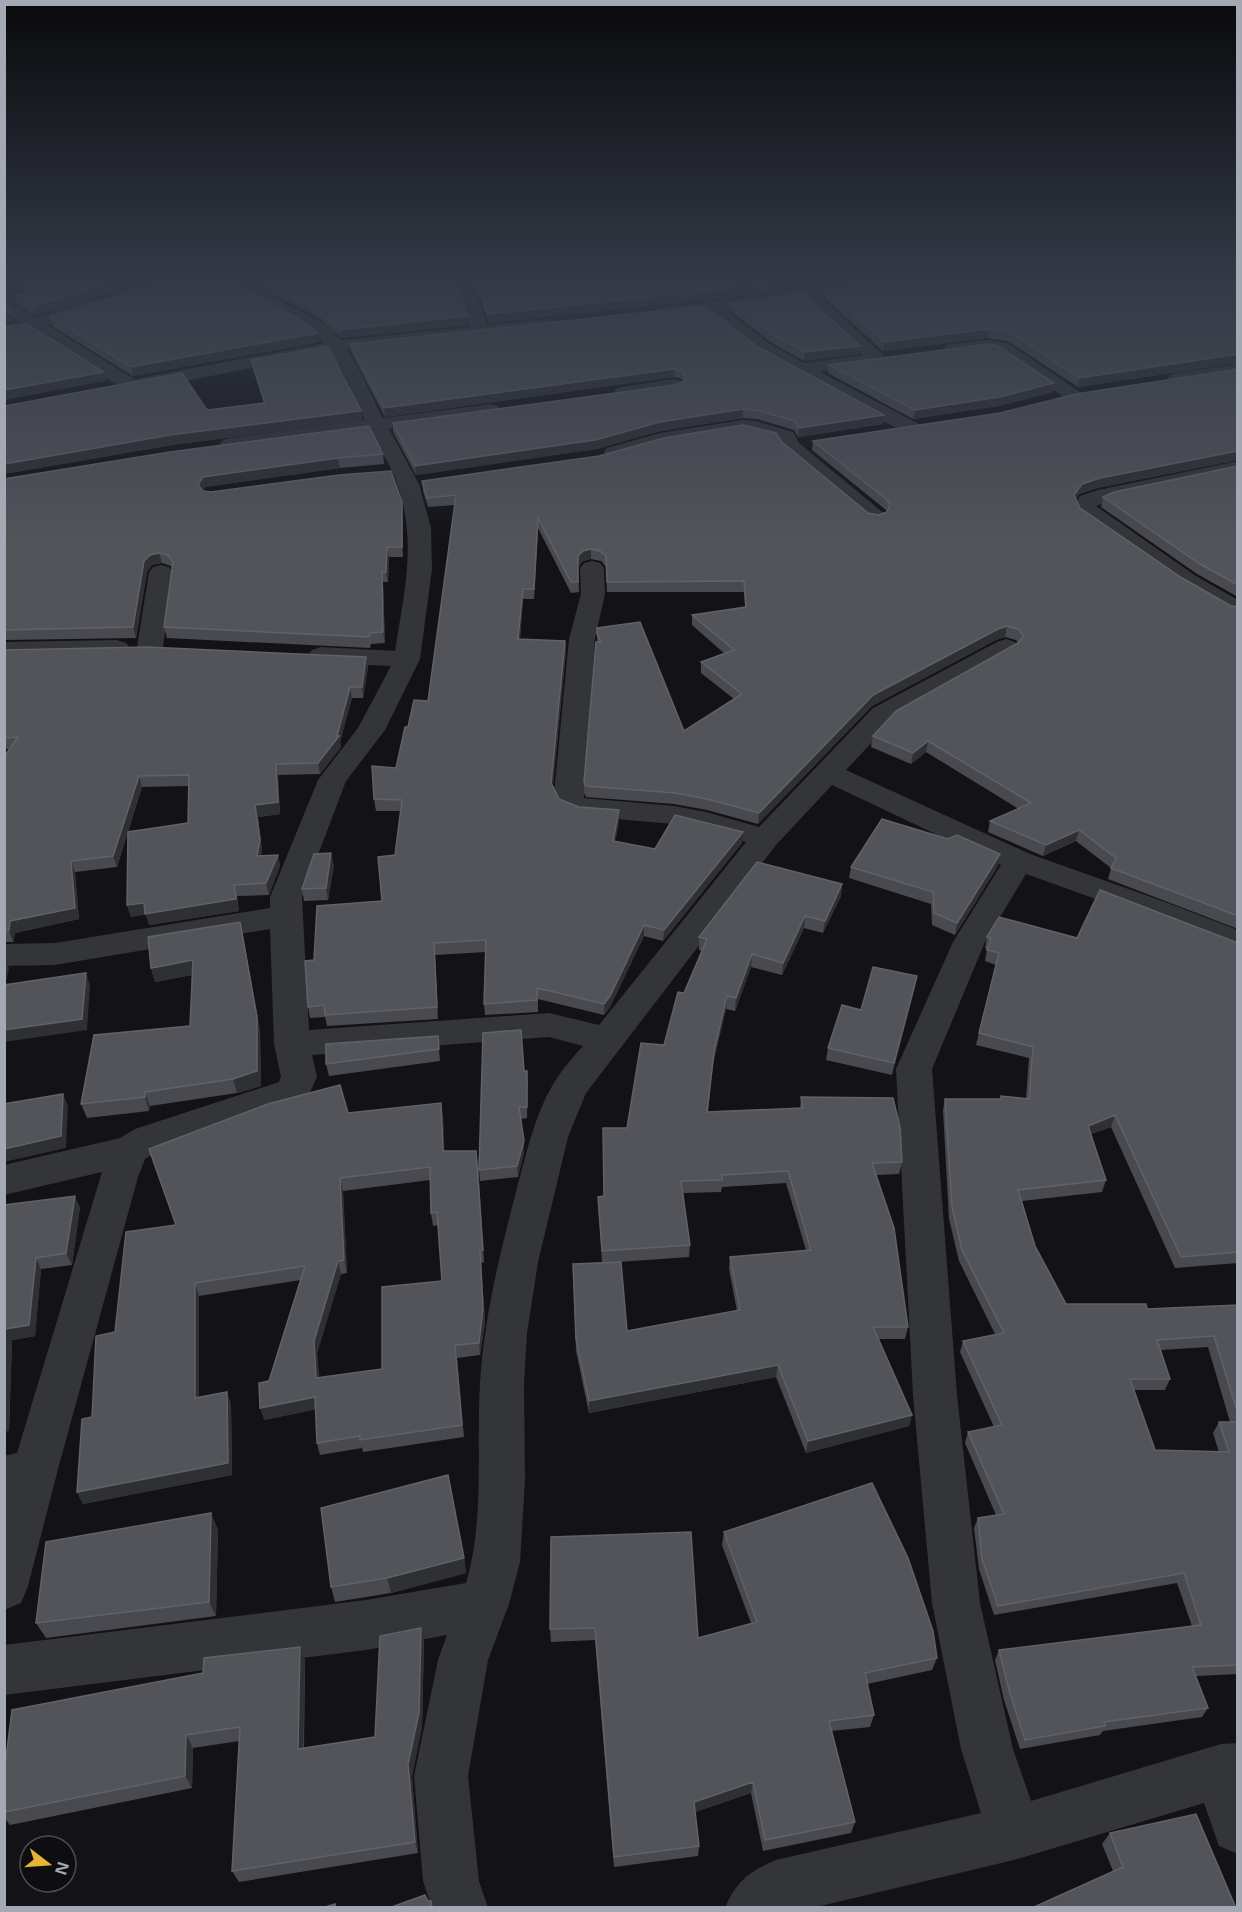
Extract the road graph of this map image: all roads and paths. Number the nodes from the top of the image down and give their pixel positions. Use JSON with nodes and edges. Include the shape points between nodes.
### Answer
{"nodes":[{"id":1,"x":100,"y":366,"type":"edge"},
{"id":2,"x":233,"y":366,"type":"edge"},
{"id":3,"x":346,"y":366,"type":"edge"},
{"id":4,"x":798,"y":366,"type":"edge"},
{"id":5,"x":824,"y":366,"type":"edge"},
{"id":6,"x":1032,"y":366,"type":"edge"},
{"id":7,"x":803,"y":369,"type":"junction"},
{"id":8,"x":1238,"y":369,"type":"edge"},
{"id":9,"x":1163,"y":381,"type":"edge"},
{"id":10,"x":674,"y":385,"type":"edge"},
{"id":11,"x":132,"y":386,"type":"junction"},
{"id":12,"x":109,"y":390,"type":"edge"},
{"id":13,"x":1096,"y":392,"type":"edge"},
{"id":14,"x":1074,"y":395,"type":"junction"},
{"id":15,"x":1053,"y":401,"type":"edge"},
{"id":16,"x":516,"y":407,"type":"edge"},
{"id":17,"x":933,"y":424,"type":"edge"},
{"id":18,"x":376,"y":425,"type":"junction"},
{"id":19,"x":912,"y":428,"type":"junction"},
{"id":20,"x":879,"y":433,"type":"edge"},
{"id":21,"x":660,"y":439,"type":"junction"},
{"id":22,"x":813,"y":443,"type":"edge"},
{"id":23,"x":790,"y":446,"type":"junction"},
{"id":24,"x":206,"y":448,"type":"edge"},
{"id":25,"x":599,"y":457,"type":"edge"},
{"id":26,"x":1238,"y":467,"type":"edge"},
{"id":27,"x":876,"y":516,"type":"edge"},
{"id":28,"x":592,"y":568,"type":"dead end"},
{"id":29,"x":161,"y":572,"type":"dead end"},
{"id":30,"x":1238,"y":609,"type":"edge"},
{"id":31,"x":1006,"y":647,"type":"edge"},
{"id":32,"x":4,"y":650,"type":"edge"},
{"id":33,"x":302,"y":654,"type":"edge"},
{"id":34,"x":406,"y":659,"type":"junction"},
{"id":35,"x":828,"y":772,"type":"junction"},
{"id":36,"x":765,"y":838,"type":"junction"},
{"id":37,"x":1019,"y":861,"type":"junction"},
{"id":38,"x":285,"y":916,"type":"junction"},
{"id":39,"x":1238,"y":943,"type":"edge"},
{"id":40,"x":4,"y":955,"type":"edge"},
{"id":41,"x":605,"y":1040,"type":"junction"},
{"id":42,"x":291,"y":1044,"type":"junction"},
{"id":43,"x":130,"y":1150,"type":"junction"},
{"id":44,"x":4,"y":1180,"type":"edge"},
{"id":45,"x":20,"y":1473,"type":"edge"},
{"id":46,"x":4,"y":1586,"type":"edge"},
{"id":47,"x":484,"y":1604,"type":"junction"},
{"id":48,"x":4,"y":1670,"type":"edge"},
{"id":49,"x":1229,"y":1770,"type":"edge"},
{"id":50,"x":1238,"y":1827,"type":"edge"},
{"id":51,"x":1014,"y":1833,"type":"junction"},
{"id":52,"x":460,"y":1908,"type":"edge"},
{"id":53,"x":753,"y":1908,"type":"edge"}],
"edges":[{"from":1,"to":11,"type":"street"},
{"from":2,"to":11,"type":"street"},
{"from":3,"to":18,"type":"street"},
{"from":4,"to":7,"type":"street"},
{"from":5,"to":7,"type":"street"},
{"from":6,"to":14,"type":"street"},
{"from":7,"to":19,"type":"street"},
{"from":8,"to":9,"type":"street"},
{"from":10,"to":21,"type":"street","via":[[615,394]]},
{"from":11,"to":12,"type":"street"},
{"from":13,"to":14,"type":"street"},
{"from":14,"to":15,"type":"street"},
{"from":16,"to":18,"type":"street"},
{"from":17,"to":19,"type":"street"},
{"from":18,"to":24,"type":"street"},
{"from":18,"to":34,"type":"street","via":[[405,477],[420,528],[420,559]]},
{"from":19,"to":20,"type":"street"},
{"from":21,"to":23,"type":"street","via":[[742,426],[786,436]]},
{"from":21,"to":25,"type":"street"},
{"from":22,"to":23,"type":"street"},
{"from":23,"to":27,"type":"street"},
{"from":26,"to":30,"type":"street","via":[[1106,495],[1088,501],[1085,506],[1188,581]]},
{"from":28,"to":36,"type":"street","via":[[593,589],[582,639],[568,794],[571,803],[579,807],[674,815]]},
{"from":29,"to":32,"type":"street","via":[[162,648]]},
{"from":31,"to":35,"type":"street","via":[[883,714]]},
{"from":33,"to":34,"type":"street"},
{"from":34,"to":38,"type":"street","via":[[371,730],[332,780],[286,897]]},
{"from":35,"to":36,"type":"street"},
{"from":35,"to":37,"type":"street"},
{"from":36,"to":41,"type":"street"},
{"from":37,"to":39,"type":"street"},
{"from":37,"to":51,"type":"street","via":[[969,942],[914,1069],[935,1395],[956,1603],[987,1749]]},
{"from":38,"to":40,"type":"street","via":[[66,952]]},
{"from":38,"to":42,"type":"street"},
{"from":41,"to":42,"type":"street","via":[[549,1025]]},
{"from":41,"to":47,"type":"street","via":[[570,1087],[549,1137],[518,1262],[502,1385],[502,1480],[496,1562]]},
{"from":42,"to":43,"type":"street","via":[[299,1077],[293,1091],[148,1139]]},
{"from":43,"to":44,"type":"street"},
{"from":43,"to":45,"type":"street"},
{"from":45,"to":46,"type":"street"},
{"from":47,"to":48,"type":"street","via":[[366,1625]]},
{"from":47,"to":52,"type":"street","via":[[463,1660],[441,1776],[451,1881]]},
{"from":49,"to":50,"type":"street"},
{"from":49,"to":51,"type":"street"},
{"from":51,"to":53,"type":"street","via":[[776,1888]]}]}
